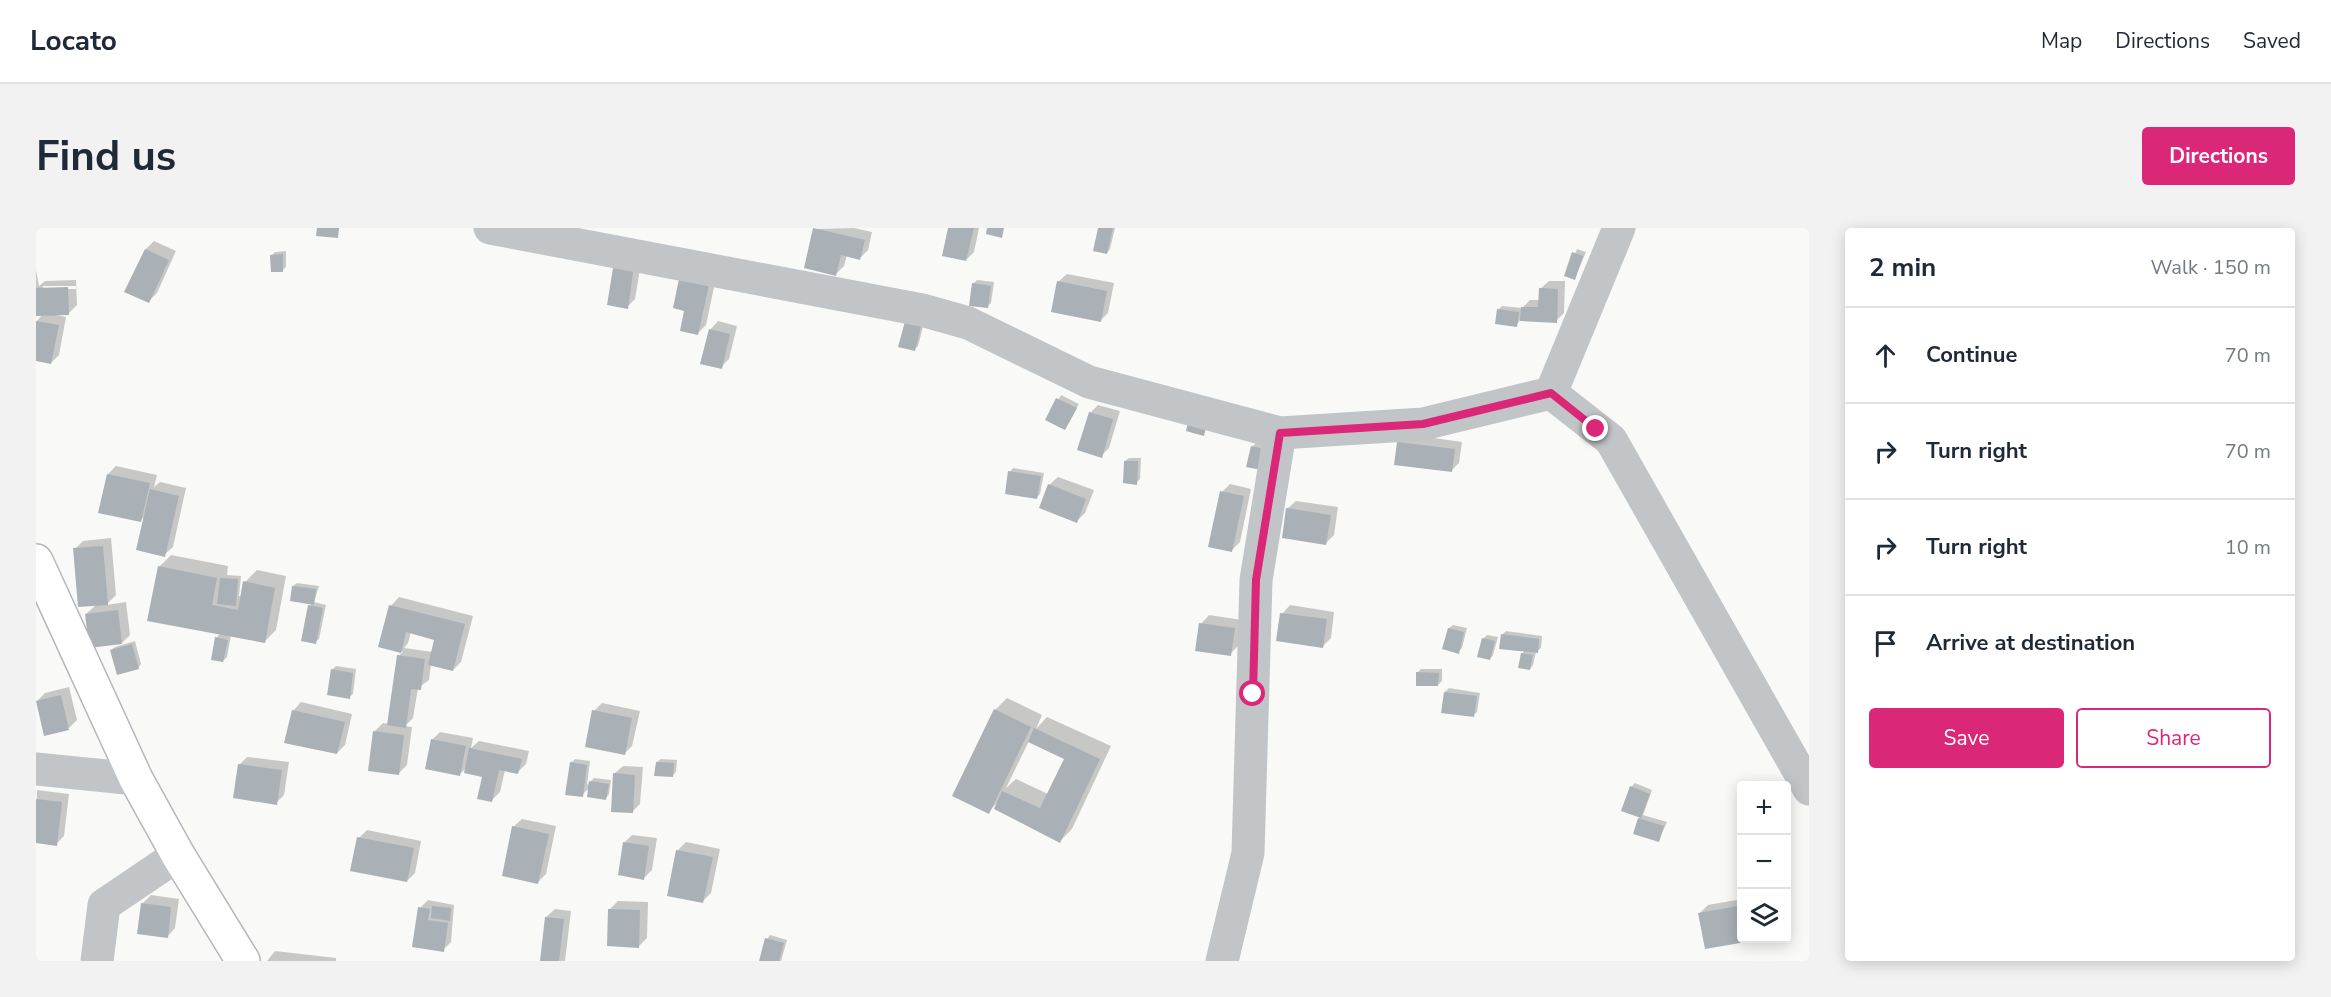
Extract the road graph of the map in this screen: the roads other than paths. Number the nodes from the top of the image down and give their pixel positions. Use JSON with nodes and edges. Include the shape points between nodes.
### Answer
{"nodes":[{"id":1,"x":490,"y":228,"type":"edge"},
{"id":2,"x":1619,"y":228,"type":"edge"},
{"id":3,"x":583,"y":237,"type":"edge"},
{"id":4,"x":1551,"y":393,"type":"junction"},
{"id":5,"x":1280,"y":433,"type":"junction"},
{"id":6,"x":36,"y":561,"type":"edge"},
{"id":7,"x":36,"y":769,"type":"edge"},
{"id":8,"x":136,"y":779,"type":"junction"},
{"id":9,"x":1809,"y":789,"type":"edge"},
{"id":10,"x":178,"y":855,"type":"junction"},
{"id":11,"x":97,"y":961,"type":"edge"},
{"id":12,"x":243,"y":961,"type":"edge"},
{"id":13,"x":1222,"y":961,"type":"edge"}],
"edges":[{"from":1,"to":3,"type":"street"},
{"from":2,"to":4,"type":"street"},
{"from":3,"to":5,"type":"street","via":[[922,310],[968,323],[1089,382]]},
{"from":4,"to":5,"type":"street","via":[[1423,424]]},
{"from":4,"to":9,"type":"street","via":[[1611,441]]},
{"from":5,"to":13,"type":"street","via":[[1256,580],[1248,853]]},
{"from":6,"to":8,"type":"highway"},
{"from":7,"to":8,"type":"street"},
{"from":8,"to":10,"type":"highway"},
{"from":10,"to":11,"type":"street","via":[[104,905]]},
{"from":10,"to":12,"type":"highway"}]}
